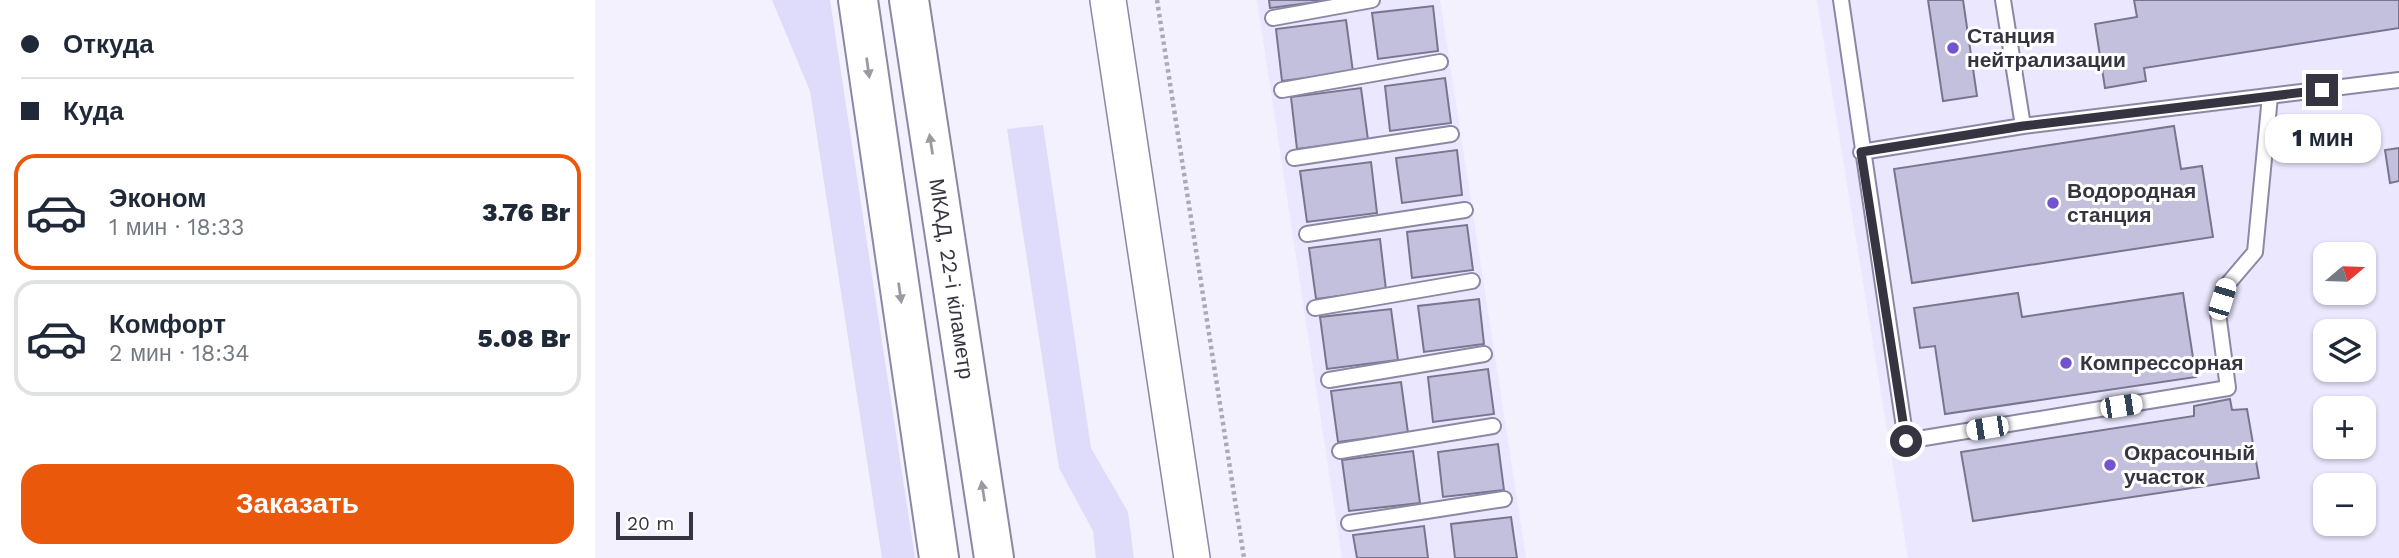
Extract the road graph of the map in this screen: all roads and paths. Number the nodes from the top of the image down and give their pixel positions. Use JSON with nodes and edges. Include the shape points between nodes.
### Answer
{"nodes":[{"id":1,"x":858,"y":0,"type":"edge"},
{"id":2,"x":909,"y":0,"type":"edge"},
{"id":3,"x":1108,"y":0,"type":"edge"},
{"id":4,"x":1157,"y":0,"type":"edge"},
{"id":5,"x":1372,"y":0,"type":"edge"},
{"id":6,"x":1841,"y":0,"type":"edge"},
{"id":7,"x":2003,"y":0,"type":"edge"},
{"id":8,"x":1273,"y":18,"type":"dead end"},
{"id":9,"x":1440,"y":62,"type":"dead end"},
{"id":10,"x":2399,"y":80,"type":"edge"},
{"id":11,"x":1282,"y":90,"type":"dead end"},
{"id":12,"x":2270,"y":96,"type":"junction"},
{"id":13,"x":2023,"y":126,"type":"junction"},
{"id":14,"x":1451,"y":134,"type":"dead end"},
{"id":15,"x":1861,"y":152,"type":"junction"},
{"id":16,"x":1294,"y":158,"type":"dead end"},
{"id":17,"x":1465,"y":210,"type":"dead end"},
{"id":18,"x":1307,"y":234,"type":"dead end"},
{"id":19,"x":1472,"y":281,"type":"dead end"},
{"id":20,"x":1315,"y":308,"type":"dead end"},
{"id":21,"x":1484,"y":354,"type":"dead end"},
{"id":22,"x":1329,"y":380,"type":"dead end"},
{"id":23,"x":1493,"y":426,"type":"dead end"},
{"id":24,"x":1340,"y":451,"type":"dead end"},
{"id":25,"x":1504,"y":499,"type":"dead end"},
{"id":26,"x":1349,"y":523,"type":"dead end"},
{"id":27,"x":939,"y":558,"type":"edge"},
{"id":28,"x":994,"y":558,"type":"edge"},
{"id":29,"x":1192,"y":558,"type":"edge"},
{"id":30,"x":1244,"y":558,"type":"edge"}],
"edges":[{"from":1,"to":27,"type":"highway","one_way":true},
{"from":28,"to":2,"type":"highway","name":"МКАД, 22-і кіламетр","one_way":true},
{"from":3,"to":29,"type":"street"},
{"from":4,"to":30,"type":"path"},
{"from":5,"to":8,"type":"lane"},
{"from":6,"to":15,"type":"lane"},
{"from":7,"to":13,"type":"lane"},
{"from":9,"to":11,"type":"lane"},
{"from":10,"to":12,"type":"lane"},
{"from":12,"to":13,"type":"lane"},
{"from":12,"to":15,"type":"lane","via":[[2255,252],[2226,286],[2218,313],[2228,388],[1906,441]]},
{"from":13,"to":15,"type":"lane"},
{"from":14,"to":16,"type":"lane"},
{"from":17,"to":18,"type":"lane"},
{"from":19,"to":20,"type":"lane"},
{"from":21,"to":22,"type":"lane"},
{"from":23,"to":24,"type":"lane"},
{"from":25,"to":26,"type":"lane"}]}
